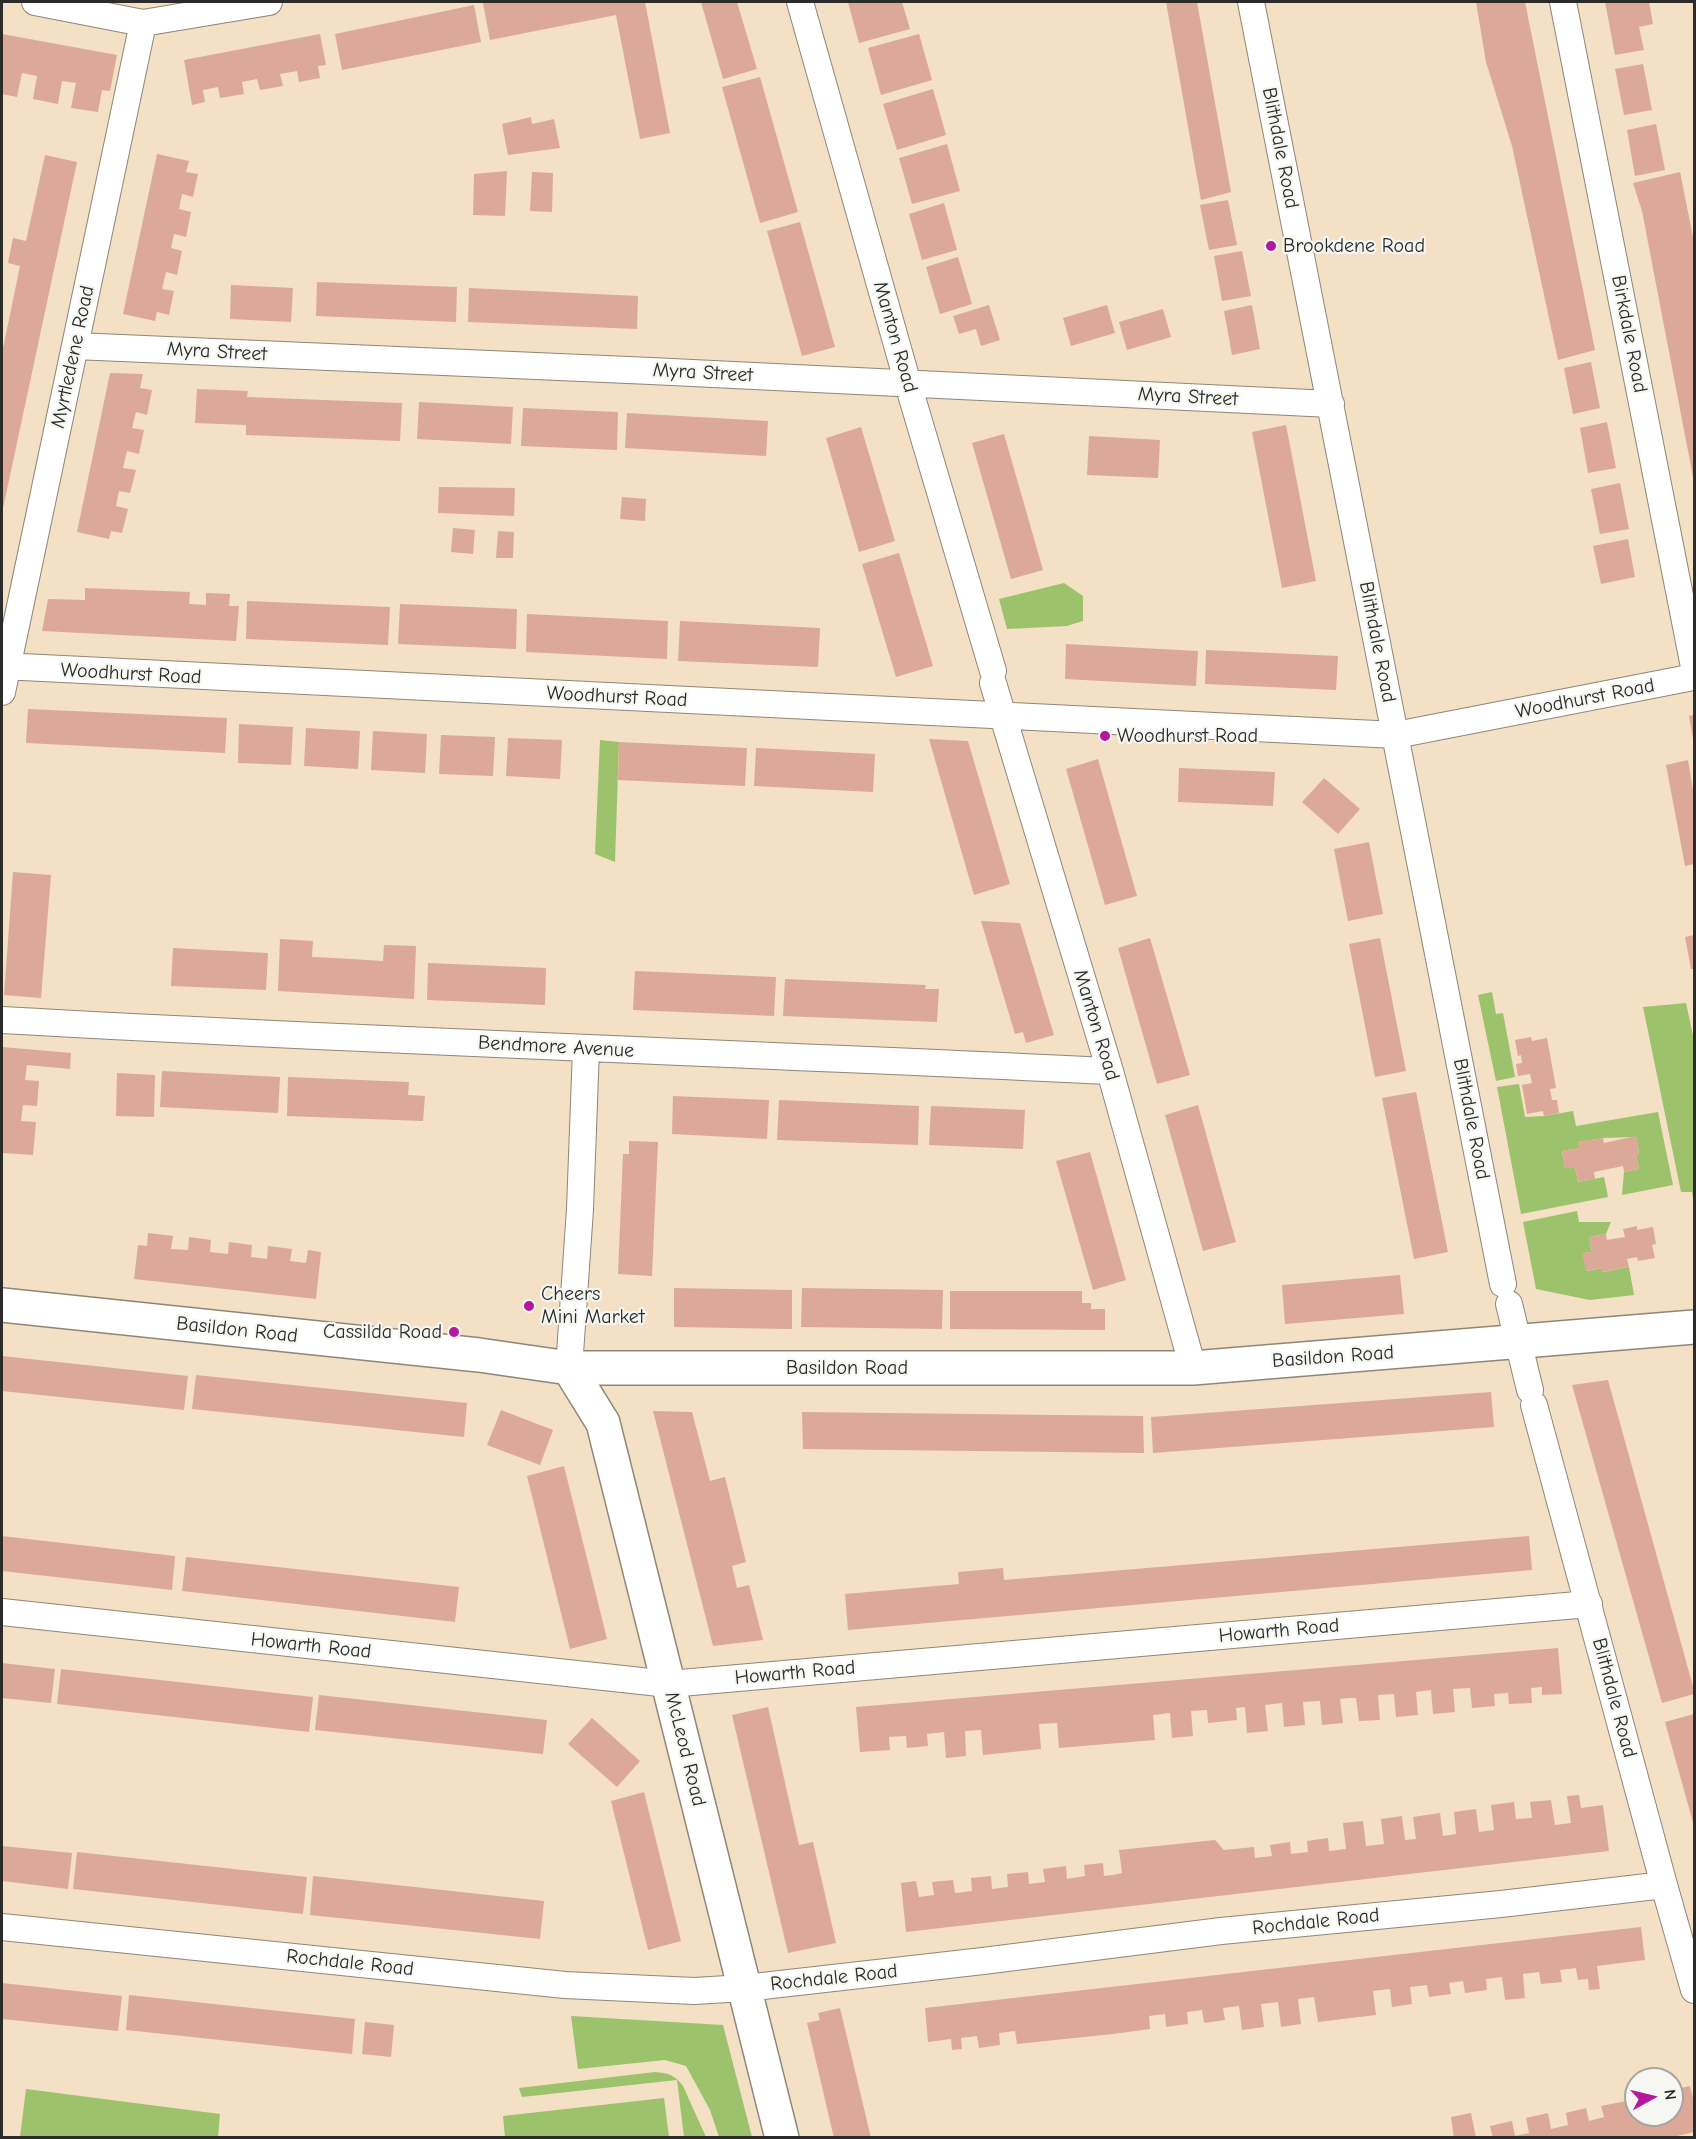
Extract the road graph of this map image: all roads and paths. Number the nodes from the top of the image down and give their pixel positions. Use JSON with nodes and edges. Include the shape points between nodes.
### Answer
{"nodes":[{"id":1,"x":35,"y":2,"type":"edge"},
{"id":2,"x":269,"y":2,"type":"edge"},
{"id":3,"x":800,"y":2,"type":"edge"},
{"id":4,"x":1251,"y":2,"type":"edge"},
{"id":5,"x":1563,"y":2,"type":"edge"},
{"id":6,"x":143,"y":23,"type":"junction"},
{"id":7,"x":75,"y":346,"type":"junction"},
{"id":8,"x":908,"y":384,"type":"junction"},
{"id":9,"x":1331,"y":404,"type":"junction"},
{"id":10,"x":1695,"y":667,"type":"edge"},
{"id":11,"x":3,"y":675,"type":"edge"},
{"id":12,"x":1695,"y":678,"type":"edge"},
{"id":13,"x":1004,"y":717,"type":"junction"},
{"id":14,"x":1396,"y":735,"type":"junction"},
{"id":15,"x":2,"y":1020,"type":"edge"},
{"id":16,"x":586,"y":1049,"type":"junction"},
{"id":17,"x":1110,"y":1071,"type":"junction"},
{"id":18,"x":2,"y":1305,"type":"edge"},
{"id":19,"x":1695,"y":1327,"type":"edge"},
{"id":20,"x":1517,"y":1341,"type":"junction"},
{"id":21,"x":569,"y":1368,"type":"junction"},
{"id":22,"x":1193,"y":1368,"type":"junction"},
{"id":23,"x":1589,"y":1604,"type":"junction"},
{"id":24,"x":2,"y":1612,"type":"edge"},
{"id":25,"x":669,"y":1684,"type":"junction"},
{"id":26,"x":1664,"y":1885,"type":"junction"},
{"id":27,"x":2,"y":1928,"type":"edge"},
{"id":28,"x":745,"y":1988,"type":"junction"},
{"id":29,"x":1695,"y":1990,"type":"edge"},
{"id":30,"x":782,"y":2138,"type":"edge"}],
"edges":[{"from":1,"to":6,"type":"street"},
{"from":2,"to":6,"type":"street"},
{"from":3,"to":8,"type":"street","name":"Manton Road"},
{"from":4,"to":9,"type":"street","name":"Blithdale Road"},
{"from":5,"to":10,"type":"street","name":"Birkdale Road"},
{"from":6,"to":7,"type":"street","name":"Myrtledene Road"},
{"from":7,"to":8,"type":"street","name":"Myra Street"},
{"from":7,"to":11,"type":"street","name":"Myrtledene Road"},
{"from":8,"to":9,"type":"street","name":"Myra Street"},
{"from":8,"to":13,"type":"street","name":"Manton Road"},
{"from":9,"to":14,"type":"street","name":"Blithdale Road"},
{"from":11,"to":13,"type":"street","name":"Woodhurst Road"},
{"from":12,"to":14,"type":"street","name":"Woodhurst Road"},
{"from":13,"to":14,"type":"street","name":"Woodhurst Road"},
{"from":13,"to":17,"type":"street","name":"Manton Road"},
{"from":14,"to":20,"type":"street","name":"Blithdale Road"},
{"from":15,"to":16,"type":"street","name":"Bendmore Avenue"},
{"from":16,"to":17,"type":"street","name":"Bendmore Avenue"},
{"from":16,"to":21,"type":"street"},
{"from":17,"to":22,"type":"street","name":"Manton Road"},
{"from":18,"to":21,"type":"main road","name":"Basildon Road"},
{"from":19,"to":20,"type":"main road","name":"Basildon Road"},
{"from":20,"to":22,"type":"main road","name":"Basildon Road"},
{"from":20,"to":23,"type":"street","name":"Blithdale Road"},
{"from":21,"to":22,"type":"main road","name":"Basildon Road"},
{"from":21,"to":25,"type":"main road","name":"McLeod Road","via":[[603,1423]]},
{"from":23,"to":25,"type":"street","name":"Howarth Road"},
{"from":23,"to":26,"type":"street","name":"Blithdale Road"},
{"from":24,"to":25,"type":"street","name":"Howarth Road"},
{"from":25,"to":28,"type":"main road","name":"McLeod Road"},
{"from":26,"to":28,"type":"street","name":"Rochdale Road"},
{"from":26,"to":29,"type":"street","name":"Blithdale Road"},
{"from":27,"to":28,"type":"street","name":"Rochdale Road","via":[[565,1985],[694,1991]]},
{"from":28,"to":30,"type":"main road","name":"McLeod Road"}]}
